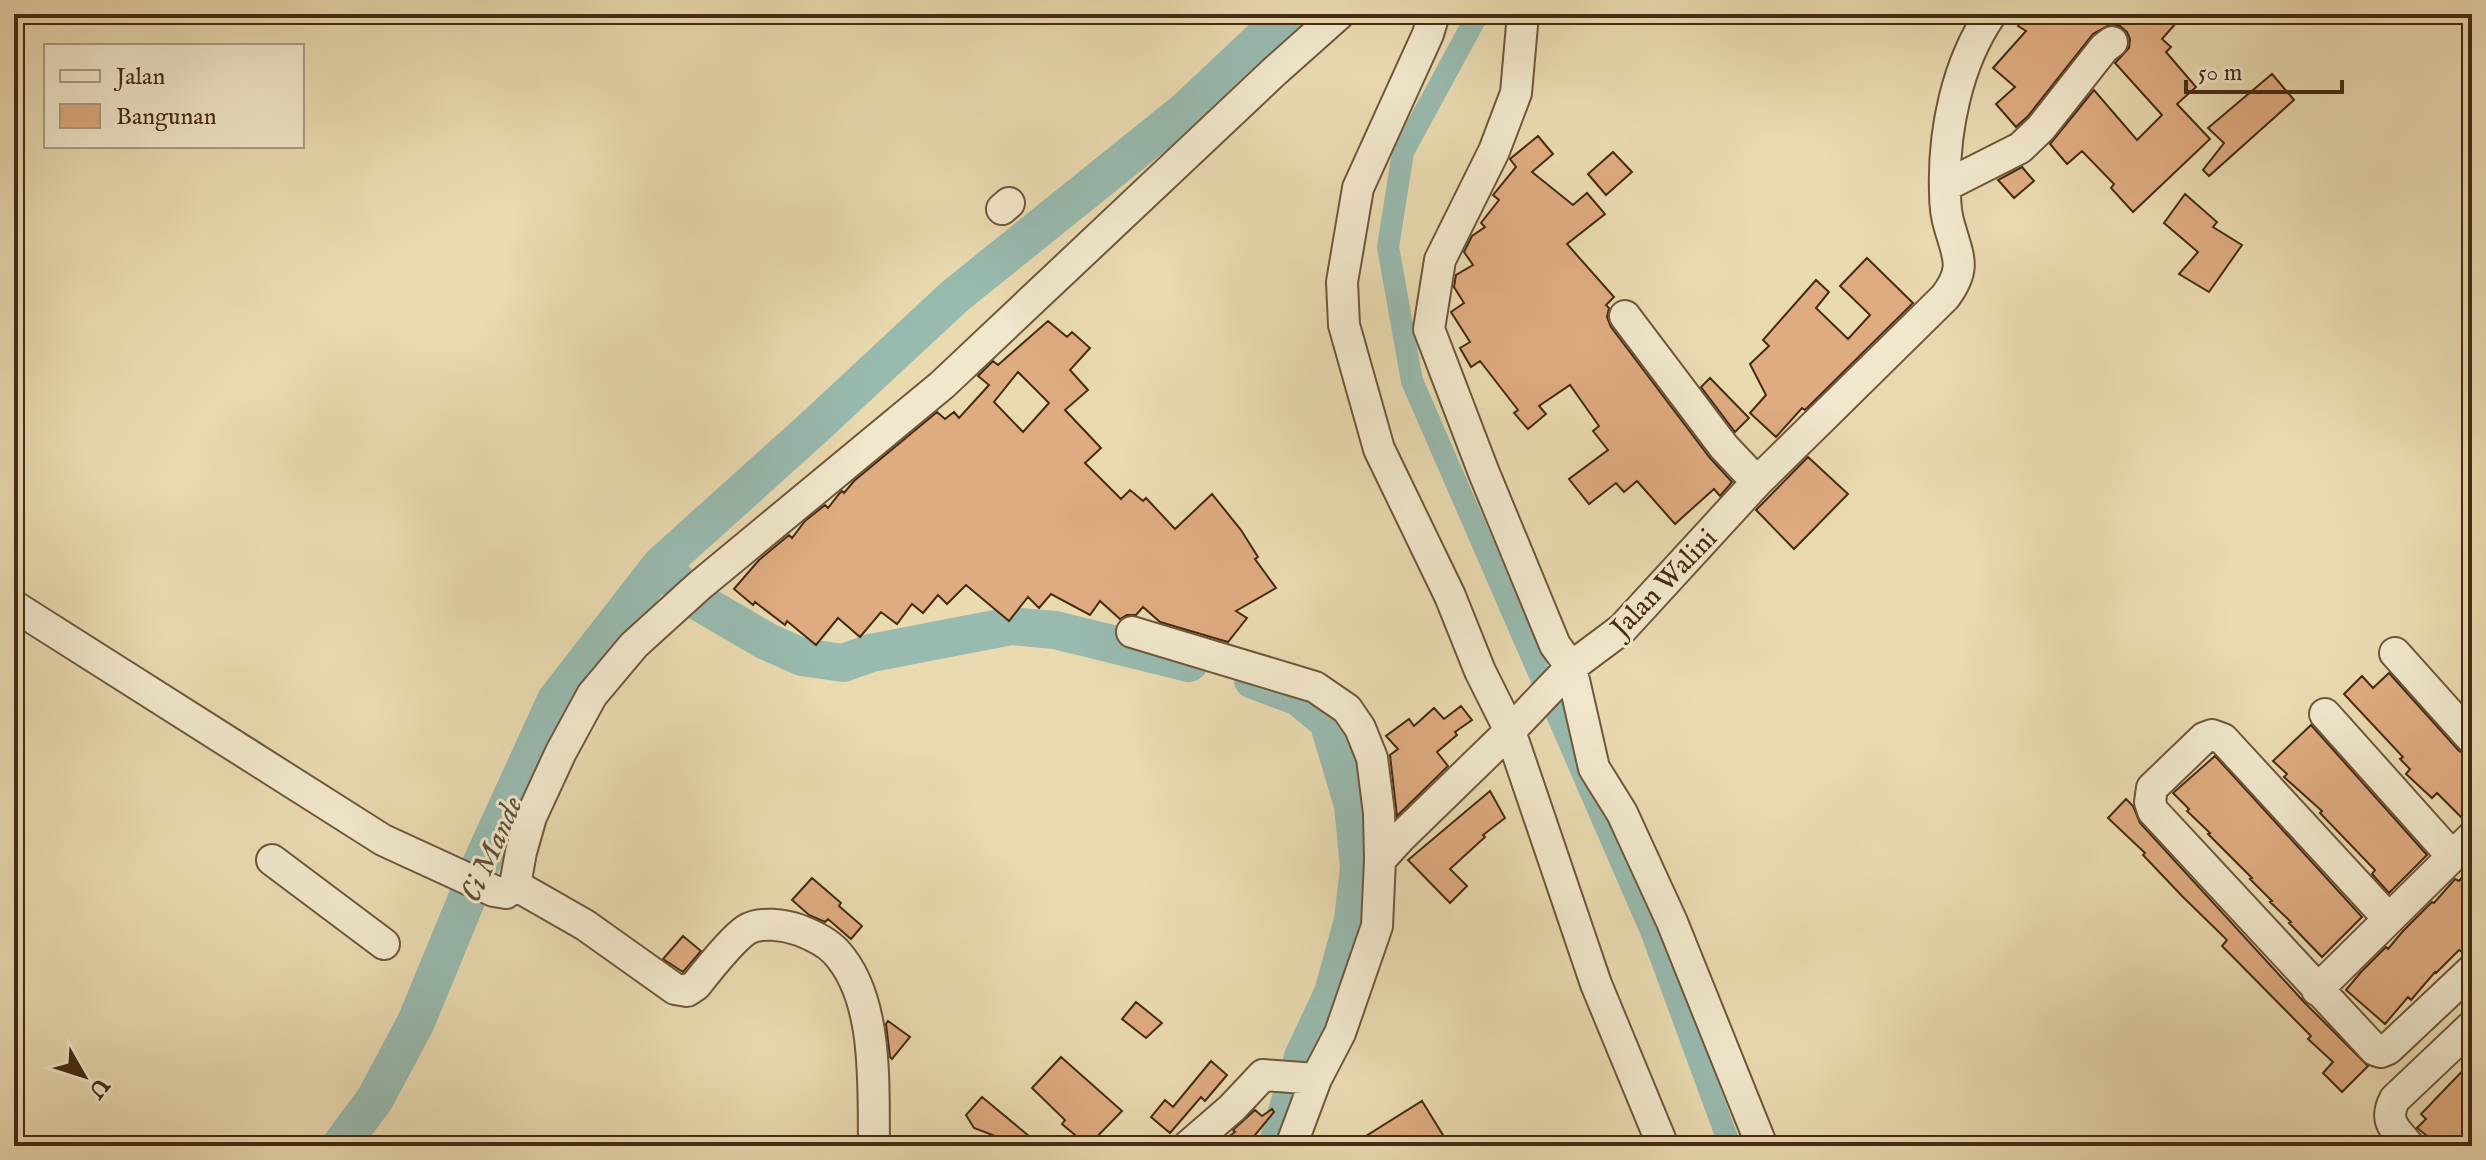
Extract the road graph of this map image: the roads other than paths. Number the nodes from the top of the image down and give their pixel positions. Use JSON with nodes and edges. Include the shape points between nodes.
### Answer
{"nodes":[{"id":1,"x":1339,"y":14,"type":"edge"},
{"id":2,"x":1434,"y":14,"type":"edge"},
{"id":3,"x":1523,"y":14,"type":"edge"},
{"id":4,"x":1991,"y":14,"type":"edge"},
{"id":5,"x":2112,"y":42,"type":"dead end"},
{"id":6,"x":1945,"y":186,"type":"junction"},
{"id":7,"x":1625,"y":316,"type":"dead end"},
{"id":8,"x":1757,"y":482,"type":"junction"},
{"id":9,"x":14,"y":606,"type":"edge"},
{"id":10,"x":1132,"y":632,"type":"dead end"},
{"id":11,"x":2395,"y":653,"type":"dead end"},
{"id":12,"x":1569,"y":669,"type":"junction"},
{"id":13,"x":2325,"y":714,"type":"dead end"},
{"id":14,"x":1514,"y":726,"type":"junction"},
{"id":15,"x":2472,"y":739,"type":"edge"},
{"id":16,"x":2462,"y":847,"type":"edge"},
{"id":17,"x":272,"y":860,"type":"dead end"},
{"id":18,"x":1380,"y":860,"type":"junction"},
{"id":19,"x":504,"y":888,"type":"junction"},
{"id":20,"x":2388,"y":918,"type":"junction"},
{"id":21,"x":384,"y":944,"type":"dead end"},
{"id":22,"x":2472,"y":970,"type":"edge"},
{"id":23,"x":2317,"y":990,"type":"junction"},
{"id":24,"x":2472,"y":1026,"type":"edge"},
{"id":25,"x":1300,"y":1078,"type":"junction"},
{"id":26,"x":874,"y":1146,"type":"edge"},
{"id":27,"x":1188,"y":1146,"type":"edge"},
{"id":28,"x":1291,"y":1146,"type":"edge"},
{"id":29,"x":1663,"y":1146,"type":"edge"},
{"id":30,"x":1762,"y":1146,"type":"edge"},
{"id":31,"x":2409,"y":1146,"type":"edge"}],
"edges":[{"from":1,"to":19,"type":"street","via":[[942,385],[634,645],[592,695],[561,752]]},
{"from":2,"to":14,"type":"street","via":[[1358,188],[1342,282],[1344,325],[1379,449],[1480,671]]},
{"from":3,"to":12,"type":"street","via":[[1516,93],[1494,151],[1440,260],[1429,329]]},
{"from":4,"to":6,"type":"street","name":"Jalan Walini","via":[[1960,79]]},
{"from":5,"to":6,"type":"street","via":[[2020,148]]},
{"from":6,"to":8,"type":"street","name":"Jalan Walini","via":[[1959,255],[1956,283]]},
{"from":7,"to":8,"type":"street","via":[[1724,447]]},
{"from":8,"to":12,"type":"street","name":"Jalan Walini","via":[[1622,629]]},
{"from":9,"to":19,"type":"street","via":[[383,840],[431,864]]},
{"from":10,"to":18,"type":"street","via":[[1315,687],[1347,709],[1372,758]]},
{"from":11,"to":15,"type":"street"},
{"from":12,"to":14,"type":"street","name":"Jalan Walini"},
{"from":12,"to":30,"type":"street","via":[[1594,768],[1622,813],[1672,922]]},
{"from":13,"to":16,"type":"street"},
{"from":14,"to":18,"type":"street","name":"Jalan Walini"},
{"from":14,"to":29,"type":"street","via":[[1596,984]]},
{"from":16,"to":20,"type":"street"},
{"from":17,"to":21,"type":"street"},
{"from":18,"to":25,"type":"street","via":[[1377,926],[1340,1033]]},
{"from":19,"to":26,"type":"street","via":[[585,925],[675,989],[687,991],[696,985],[747,929],[788,926],[835,950],[854,977],[867,1017]]},
{"from":20,"to":23,"type":"street"},
{"from":20,"to":23,"type":"street","via":[[2218,736],[2204,738],[2152,788],[2153,811]]},
{"from":22,"to":23,"type":"street","via":[[2381,1052]]},
{"from":24,"to":31,"type":"street","via":[[2389,1109],[2393,1127]]},
{"from":25,"to":27,"type":"street","via":[[1263,1075]]},
{"from":25,"to":28,"type":"street"}]}
